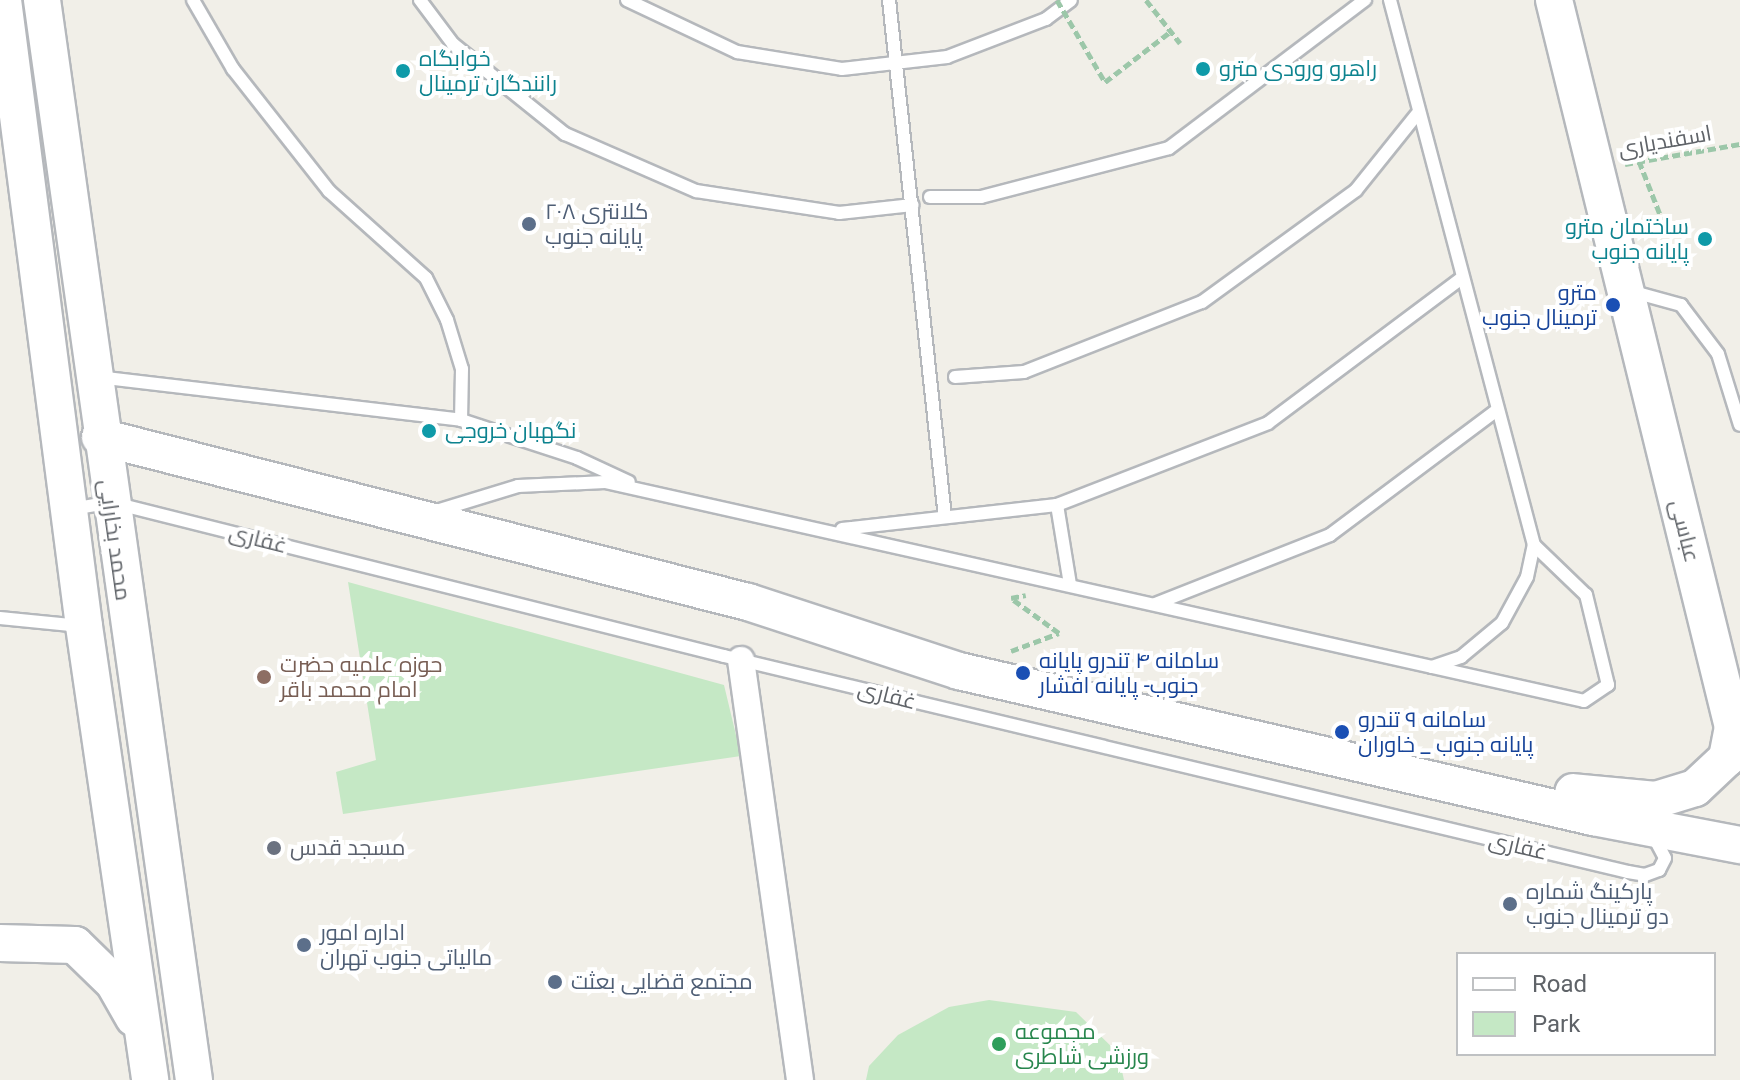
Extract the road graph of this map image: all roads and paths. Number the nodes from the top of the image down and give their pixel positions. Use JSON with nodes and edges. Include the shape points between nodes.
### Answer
{"nodes":[{"id":1,"x":3,"y":0,"type":"edge"},
{"id":2,"x":42,"y":0,"type":"edge"},
{"id":3,"x":193,"y":0,"type":"edge"},
{"id":4,"x":420,"y":0,"type":"edge"},
{"id":5,"x":627,"y":0,"type":"edge"},
{"id":6,"x":889,"y":0,"type":"edge"},
{"id":7,"x":1057,"y":0,"type":"edge"},
{"id":8,"x":1071,"y":0,"type":"edge"},
{"id":9,"x":1146,"y":0,"type":"edge"},
{"id":10,"x":1365,"y":0,"type":"edge"},
{"id":11,"x":1390,"y":0,"type":"edge"},
{"id":12,"x":1554,"y":0,"type":"edge"},
{"id":13,"x":1170,"y":32,"type":"junction"},
{"id":14,"x":1180,"y":43,"type":"dead end"},
{"id":15,"x":898,"y":62,"type":"junction"},
{"id":16,"x":1417,"y":114,"type":"junction"},
{"id":17,"x":1740,"y":144,"type":"edge"},
{"id":18,"x":1639,"y":161,"type":"junction"},
{"id":19,"x":1596,"y":169,"type":"junction"},
{"id":20,"x":930,"y":197,"type":"dead end"},
{"id":21,"x":913,"y":205,"type":"junction"},
{"id":22,"x":1665,"y":227,"type":"dead end"},
{"id":23,"x":1462,"y":278,"type":"junction"},
{"id":24,"x":1627,"y":290,"type":"junction"},
{"id":25,"x":91,"y":376,"type":"junction"},
{"id":26,"x":955,"y":377,"type":"dead end"},
{"id":27,"x":1497,"y":410,"type":"junction"},
{"id":28,"x":461,"y":420,"type":"junction"},
{"id":29,"x":1740,"y":425,"type":"edge"},
{"id":30,"x":100,"y":437,"type":"junction"},
{"id":31,"x":650,"y":492,"type":"junction"},
{"id":32,"x":67,"y":496,"type":"junction"},
{"id":33,"x":110,"y":502,"type":"junction"},
{"id":34,"x":1057,"y":505,"type":"junction"},
{"id":35,"x":945,"y":517,"type":"junction"},
{"id":36,"x":414,"y":518,"type":"junction"},
{"id":37,"x":831,"y":530,"type":"junction"},
{"id":38,"x":1534,"y":545,"type":"junction"},
{"id":39,"x":1070,"y":584,"type":"junction"},
{"id":40,"x":1155,"y":604,"type":"junction"},
{"id":41,"x":0,"y":618,"type":"edge"},
{"id":42,"x":84,"y":626,"type":"junction"},
{"id":43,"x":1002,"y":655,"type":"dead end"},
{"id":44,"x":741,"y":660,"type":"junction"},
{"id":45,"x":1432,"y":667,"type":"junction"},
{"id":46,"x":1430,"y":779,"type":"junction"},
{"id":47,"x":1646,"y":827,"type":"junction"},
{"id":48,"x":1740,"y":845,"type":"edge"},
{"id":49,"x":0,"y":943,"type":"edge"},
{"id":50,"x":142,"y":1032,"type":"junction"},
{"id":51,"x":150,"y":1080,"type":"edge"},
{"id":52,"x":194,"y":1080,"type":"edge"},
{"id":53,"x":800,"y":1080,"type":"edge"}],
"edges":[{"from":1,"to":32,"type":"street","name":"محمد بخارایی"},
{"from":2,"to":25,"type":"street","name":"محمد بخارایی"},
{"from":3,"to":28,"type":"lane","via":[[233,69],[329,191],[426,278],[447,320],[462,369]]},
{"from":4,"to":21,"type":"lane","via":[[453,44],[565,134],[696,191],[839,213]]},
{"from":5,"to":15,"type":"lane","via":[[737,52],[842,69]]},
{"from":6,"to":15,"type":"lane"},
{"from":7,"to":13,"type":"path","bridge":true,"via":[[1105,82]]},
{"from":8,"to":15,"type":"lane","via":[[1046,19],[947,57]]},
{"from":9,"to":13,"type":"path"},
{"from":10,"to":20,"type":"lane","via":[[1169,148],[981,197]]},
{"from":11,"to":16,"type":"lane"},
{"from":12,"to":19,"type":"street","name":"عباسی"},
{"from":13,"to":14,"type":"path"},
{"from":15,"to":21,"type":"lane"},
{"from":16,"to":23,"type":"lane"},
{"from":16,"to":26,"type":"lane","via":[[1356,190],[1202,302],[1024,372]]},
{"from":17,"to":18,"type":"path","name":"اسفندیاری"},
{"from":18,"to":19,"type":"path","name":"اسفندیاری"},
{"from":18,"to":22,"type":"path"},
{"from":19,"to":24,"type":"street","name":"عباسی"},
{"from":21,"to":35,"type":"lane"},
{"from":23,"to":27,"type":"lane"},
{"from":23,"to":34,"type":"lane","via":[[1268,423]]},
{"from":24,"to":29,"type":"lane","via":[[1681,305],[1718,354]]},
{"from":24,"to":46,"type":"street","name":"عباسی","via":[[1733,727],[1732,747],[1709,779],[1656,800]]},
{"from":25,"to":28,"type":"lane"},
{"from":25,"to":30,"type":"street","name":"محمد بخارایی"},
{"from":27,"to":38,"type":"lane"},
{"from":27,"to":40,"type":"lane","via":[[1330,535]]},
{"from":28,"to":31,"type":"lane","via":[[577,458]]},
{"from":30,"to":32,"type":"street"},
{"from":30,"to":33,"type":"street","name":"محمد بخارایی"},
{"from":30,"to":36,"type":"street","name":"غفاری"},
{"from":31,"to":36,"type":"lane","via":[[605,482],[518,486]]},
{"from":31,"to":37,"type":"lane"},
{"from":32,"to":33,"type":"lane","name":"غفاری"},
{"from":32,"to":42,"type":"street","name":"محمد بخارایی"},
{"from":33,"to":44,"type":"lane","name":"غفاری"},
{"from":33,"to":52,"type":"street","name":"محمد بخارایی"},
{"from":34,"to":35,"type":"lane"},
{"from":34,"to":39,"type":"lane"},
{"from":35,"to":37,"type":"lane"},
{"from":36,"to":46,"type":"street","name":"غفاری","via":[[748,602],[959,671]]},
{"from":37,"to":39,"type":"lane"},
{"from":38,"to":45,"type":"lane","via":[[1527,577],[1502,623],[1461,657]]},
{"from":38,"to":45,"type":"lane","via":[[1586,595],[1608,685],[1584,701]]},
{"from":39,"to":40,"type":"lane"},
{"from":39,"to":43,"type":"path","via":[[1011,598],[1059,633]]},
{"from":40,"to":45,"type":"lane"},
{"from":41,"to":42,"type":"lane"},
{"from":42,"to":50,"type":"street","name":"محمد بخارایی"},
{"from":44,"to":47,"type":"lane","name":"غفاری","via":[[1645,875],[1659,870],[1665,858]]},
{"from":44,"to":53,"type":"street"},
{"from":46,"to":47,"type":"street","name":"غفاری"},
{"from":47,"to":48,"type":"street","name":"غفاری"},
{"from":49,"to":50,"type":"street","via":[[75,945],[114,983]]},
{"from":50,"to":51,"type":"street","name":"محمد بخارایی"}]}
